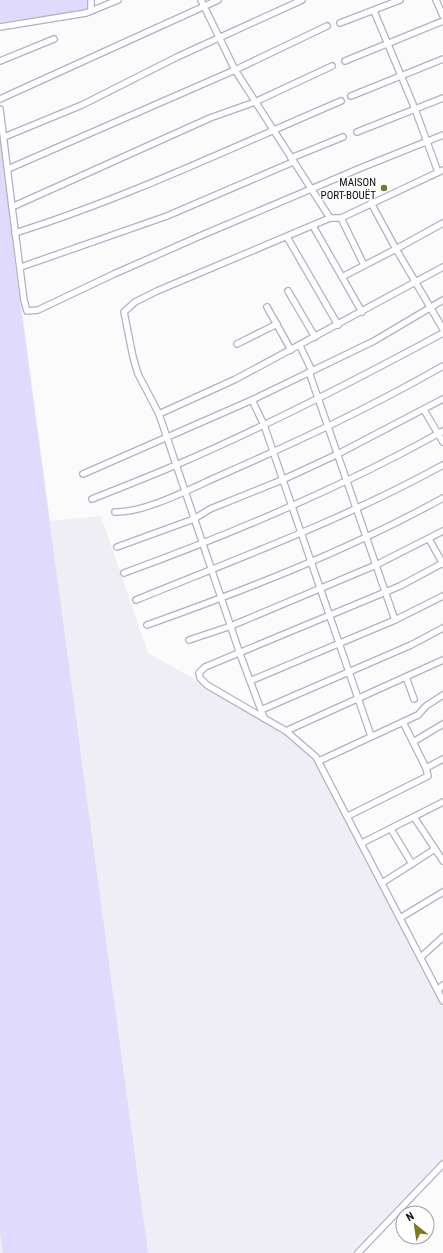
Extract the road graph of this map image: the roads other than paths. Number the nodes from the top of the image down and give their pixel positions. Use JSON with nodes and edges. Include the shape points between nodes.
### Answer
{"nodes":[{"id":1,"x":91,"y":0,"type":"edge"},
{"id":2,"x":118,"y":0,"type":"edge"},
{"id":3,"x":201,"y":0,"type":"edge"},
{"id":4,"x":218,"y":0,"type":"edge"},
{"id":5,"x":302,"y":0,"type":"edge"},
{"id":6,"x":400,"y":0,"type":"edge"},
{"id":7,"x":436,"y":0,"type":"edge"},
{"id":8,"x":203,"y":7,"type":"junction"},
{"id":9,"x":91,"y":11,"type":"junction"},
{"id":10,"x":374,"y":11,"type":"junction"},
{"id":11,"x":443,"y":16,"type":"edge"},
{"id":12,"x":443,"y":21,"type":"edge"},
{"id":13,"x":340,"y":23,"type":"dead end"},
{"id":14,"x":327,"y":26,"type":"dead end"},
{"id":15,"x":0,"y":27,"type":"edge"},
{"id":16,"x":218,"y":38,"type":"junction"},
{"id":17,"x":54,"y":39,"type":"dead end"},
{"id":18,"x":387,"y":43,"type":"junction"},
{"id":19,"x":443,"y":59,"type":"edge"},
{"id":20,"x":0,"y":61,"type":"edge"},
{"id":21,"x":345,"y":61,"type":"dead end"},
{"id":22,"x":332,"y":66,"type":"dead end"},
{"id":23,"x":235,"y":70,"type":"junction"},
{"id":24,"x":400,"y":77,"type":"junction"},
{"id":25,"x":351,"y":96,"type":"dead end"},
{"id":26,"x":443,"y":98,"type":"edge"},
{"id":27,"x":0,"y":99,"type":"edge"},
{"id":28,"x":255,"y":102,"type":"junction"},
{"id":29,"x":341,"y":102,"type":"dead end"},
{"id":30,"x":0,"y":109,"type":"edge"},
{"id":31,"x":414,"y":109,"type":"junction"},
{"id":32,"x":273,"y":130,"type":"junction"},
{"id":33,"x":357,"y":132,"type":"dead end"},
{"id":34,"x":443,"y":135,"type":"edge"},
{"id":35,"x":4,"y":136,"type":"junction"},
{"id":36,"x":343,"y":137,"type":"dead end"},
{"id":37,"x":427,"y":142,"type":"junction"},
{"id":38,"x":292,"y":160,"type":"junction"},
{"id":39,"x":8,"y":169,"type":"junction"},
{"id":40,"x":440,"y":171,"type":"edge"},
{"id":41,"x":311,"y":189,"type":"junction"},
{"id":42,"x":371,"y":203,"type":"junction"},
{"id":43,"x":12,"y":207,"type":"junction"},
{"id":44,"x":330,"y":218,"type":"junction"},
{"id":45,"x":341,"y":218,"type":"junction"},
{"id":46,"x":443,"y":223,"type":"edge"},
{"id":47,"x":313,"y":226,"type":"junction"},
{"id":48,"x":15,"y":233,"type":"junction"},
{"id":49,"x":287,"y":238,"type":"junction"},
{"id":50,"x":396,"y":249,"type":"junction"},
{"id":51,"x":364,"y":265,"type":"junction"},
{"id":52,"x":21,"y":267,"type":"junction"},
{"id":53,"x":443,"y":267,"type":"edge"},
{"id":54,"x":342,"y":276,"type":"junction"},
{"id":55,"x":416,"y":282,"type":"junction"},
{"id":56,"x":288,"y":291,"type":"dead end"},
{"id":57,"x":443,"y":300,"type":"edge"},
{"id":58,"x":267,"y":307,"type":"dead end"},
{"id":59,"x":430,"y":307,"type":"junction"},
{"id":60,"x":362,"y":312,"type":"junction"},
{"id":61,"x":276,"y":324,"type":"junction"},
{"id":62,"x":338,"y":325,"type":"junction"},
{"id":63,"x":443,"y":328,"type":"edge"},
{"id":64,"x":443,"y":333,"type":"edge"},
{"id":65,"x":315,"y":337,"type":"junction"},
{"id":66,"x":237,"y":344,"type":"dead end"},
{"id":67,"x":300,"y":346,"type":"junction"},
{"id":68,"x":291,"y":350,"type":"junction"},
{"id":69,"x":443,"y":366,"type":"edge"},
{"id":70,"x":311,"y":372,"type":"junction"},
{"id":71,"x":318,"y":398,"type":"junction"},
{"id":72,"x":443,"y":399,"type":"edge"},
{"id":73,"x":252,"y":400,"type":"junction"},
{"id":74,"x":424,"y":410,"type":"junction"},
{"id":75,"x":159,"y":414,"type":"junction"},
{"id":76,"x":264,"y":425,"type":"junction"},
{"id":77,"x":328,"y":427,"type":"junction"},
{"id":78,"x":441,"y":432,"type":"edge"},
{"id":79,"x":167,"y":439,"type":"junction"},
{"id":80,"x":443,"y":442,"type":"edge"},
{"id":81,"x":272,"y":453,"type":"junction"},
{"id":82,"x":336,"y":455,"type":"junction"},
{"id":83,"x":443,"y":465,"type":"edge"},
{"id":84,"x":175,"y":466,"type":"junction"},
{"id":85,"x":83,"y":474,"type":"dead end"},
{"id":86,"x":282,"y":480,"type":"junction"},
{"id":87,"x":346,"y":481,"type":"junction"},
{"id":88,"x":185,"y":491,"type":"junction"},
{"id":89,"x":443,"y":498,"type":"edge"},
{"id":90,"x":92,"y":499,"type":"dead end"},
{"id":91,"x":292,"y":507,"type":"junction"},
{"id":92,"x":356,"y":508,"type":"junction"},
{"id":93,"x":115,"y":512,"type":"dead end"},
{"id":94,"x":194,"y":518,"type":"junction"},
{"id":95,"x":443,"y":530,"type":"edge"},
{"id":96,"x":301,"y":534,"type":"junction"},
{"id":97,"x":366,"y":537,"type":"junction"},
{"id":98,"x":429,"y":538,"type":"junction"},
{"id":99,"x":203,"y":543,"type":"junction"},
{"id":100,"x":117,"y":547,"type":"dead end"},
{"id":101,"x":311,"y":561,"type":"junction"},
{"id":102,"x":443,"y":564,"type":"edge"},
{"id":103,"x":376,"y":565,"type":"junction"},
{"id":104,"x":212,"y":569,"type":"junction"},
{"id":105,"x":124,"y":573,"type":"dead end"},
{"id":106,"x":319,"y":589,"type":"junction"},
{"id":107,"x":386,"y":592,"type":"junction"},
{"id":108,"x":443,"y":596,"type":"edge"},
{"id":109,"x":222,"y":597,"type":"junction"},
{"id":110,"x":136,"y":600,"type":"dead end"},
{"id":111,"x":329,"y":617,"type":"junction"},
{"id":112,"x":395,"y":620,"type":"junction"},
{"id":113,"x":147,"y":625,"type":"dead end"},
{"id":114,"x":231,"y":626,"type":"junction"},
{"id":115,"x":443,"y":628,"type":"edge"},
{"id":116,"x":189,"y":640,"type":"dead end"},
{"id":117,"x":339,"y":644,"type":"junction"},
{"id":118,"x":240,"y":654,"type":"junction"},
{"id":119,"x":443,"y":660,"type":"edge"},
{"id":120,"x":348,"y":672,"type":"junction"},
{"id":121,"x":406,"y":677,"type":"junction"},
{"id":122,"x":250,"y":681,"type":"junction"},
{"id":123,"x":443,"y":695,"type":"edge"},
{"id":124,"x":357,"y":698,"type":"junction"},
{"id":125,"x":414,"y":699,"type":"dead end"},
{"id":126,"x":261,"y":710,"type":"junction"},
{"id":127,"x":264,"y":718,"type":"junction"},
{"id":128,"x":403,"y":722,"type":"junction"},
{"id":129,"x":443,"y":724,"type":"edge"},
{"id":130,"x":286,"y":731,"type":"junction"},
{"id":131,"x":371,"y":736,"type":"junction"},
{"id":132,"x":413,"y":742,"type":"junction"},
{"id":133,"x":443,"y":759,"type":"edge"},
{"id":134,"x":319,"y":761,"type":"junction"},
{"id":135,"x":426,"y":768,"type":"junction"},
{"id":136,"x":443,"y":802,"type":"edge"},
{"id":137,"x":348,"y":816,"type":"junction"},
{"id":138,"x":414,"y":817,"type":"junction"},
{"id":139,"x":391,"y":829,"type":"junction"},
{"id":140,"x":362,"y":843,"type":"junction"},
{"id":141,"x":443,"y":848,"type":"edge"},
{"id":142,"x":436,"y":850,"type":"junction"},
{"id":143,"x":443,"y":861,"type":"edge"},
{"id":144,"x":412,"y":864,"type":"junction"},
{"id":145,"x":382,"y":883,"type":"junction"},
{"id":146,"x":443,"y":892,"type":"edge"},
{"id":147,"x":400,"y":918,"type":"junction"},
{"id":148,"x":443,"y":937,"type":"edge"},
{"id":149,"x":421,"y":957,"type":"junction"},
{"id":150,"x":443,"y":985,"type":"edge"},
{"id":151,"x":438,"y":990,"type":"junction"},
{"id":152,"x":443,"y":1001,"type":"edge"},
{"id":153,"x":443,"y":1164,"type":"edge"},
{"id":154,"x":365,"y":1250,"type":"edge"},
{"id":155,"x":358,"y":1253,"type":"edge"}],
"edges":[{"from":1,"to":9,"type":"street"},
{"from":2,"to":9,"type":"street"},
{"from":3,"to":8,"type":"street"},
{"from":4,"to":8,"type":"street"},
{"from":5,"to":16,"type":"street"},
{"from":6,"to":10,"type":"street"},
{"from":7,"to":11,"type":"street"},
{"from":8,"to":16,"type":"street"},
{"from":8,"to":27,"type":"street"},
{"from":9,"to":15,"type":"street"},
{"from":10,"to":13,"type":"street"},
{"from":10,"to":18,"type":"street"},
{"from":12,"to":18,"type":"street"},
{"from":14,"to":23,"type":"street"},
{"from":16,"to":23,"type":"street"},
{"from":16,"to":35,"type":"street","via":[[82,105]]},
{"from":17,"to":20,"type":"street"},
{"from":18,"to":21,"type":"street"},
{"from":18,"to":24,"type":"street"},
{"from":19,"to":24,"type":"street"},
{"from":22,"to":28,"type":"street"},
{"from":23,"to":28,"type":"street"},
{"from":23,"to":39,"type":"street"},
{"from":24,"to":25,"type":"street"},
{"from":24,"to":31,"type":"street"},
{"from":26,"to":31,"type":"street"},
{"from":28,"to":32,"type":"street"},
{"from":28,"to":43,"type":"street","via":[[210,118]]},
{"from":29,"to":32,"type":"street"},
{"from":30,"to":35,"type":"street"},
{"from":31,"to":33,"type":"street"},
{"from":31,"to":37,"type":"street"},
{"from":32,"to":38,"type":"street"},
{"from":32,"to":48,"type":"street","via":[[168,177]]},
{"from":34,"to":37,"type":"street"},
{"from":35,"to":39,"type":"street"},
{"from":36,"to":38,"type":"street"},
{"from":37,"to":40,"type":"street"},
{"from":37,"to":41,"type":"street"},
{"from":38,"to":41,"type":"street"},
{"from":38,"to":52,"type":"street","via":[[167,216]]},
{"from":39,"to":43,"type":"street"},
{"from":40,"to":42,"type":"street"},
{"from":41,"to":44,"type":"street"},
{"from":41,"to":52,"type":"street","via":[[121,271],[38,310],[27,311]]},
{"from":42,"to":45,"type":"street"},
{"from":42,"to":50,"type":"street"},
{"from":43,"to":48,"type":"street"},
{"from":44,"to":45,"type":"street"},
{"from":44,"to":47,"type":"street"},
{"from":45,"to":51,"type":"street"},
{"from":46,"to":50,"type":"street"},
{"from":47,"to":49,"type":"street"},
{"from":47,"to":54,"type":"street"},
{"from":48,"to":52,"type":"street"},
{"from":49,"to":62,"type":"street"},
{"from":49,"to":75,"type":"street","via":[[157,291],[127,307],[124,318],[138,374]]},
{"from":50,"to":51,"type":"street"},
{"from":50,"to":55,"type":"street"},
{"from":51,"to":54,"type":"street"},
{"from":53,"to":55,"type":"street"},
{"from":54,"to":60,"type":"street"},
{"from":55,"to":59,"type":"street"},
{"from":55,"to":60,"type":"street"},
{"from":56,"to":65,"type":"street"},
{"from":57,"to":59,"type":"street"},
{"from":58,"to":61,"type":"street"},
{"from":59,"to":63,"type":"street"},
{"from":59,"to":70,"type":"street","via":[[374,341]]},
{"from":60,"to":62,"type":"street"},
{"from":61,"to":66,"type":"street"},
{"from":61,"to":68,"type":"street"},
{"from":62,"to":65,"type":"street"},
{"from":64,"to":71,"type":"street"},
{"from":65,"to":67,"type":"street"},
{"from":67,"to":68,"type":"street"},
{"from":67,"to":70,"type":"street"},
{"from":68,"to":75,"type":"street","via":[[236,379]]},
{"from":69,"to":77,"type":"street","via":[[372,406]]},
{"from":70,"to":71,"type":"street"},
{"from":70,"to":73,"type":"street"},
{"from":71,"to":76,"type":"street"},
{"from":71,"to":77,"type":"street"},
{"from":72,"to":74,"type":"street"},
{"from":73,"to":76,"type":"street"},
{"from":73,"to":79,"type":"street"},
{"from":74,"to":78,"type":"street"},
{"from":74,"to":82,"type":"street"},
{"from":75,"to":79,"type":"street"},
{"from":76,"to":81,"type":"street"},
{"from":76,"to":84,"type":"street"},
{"from":77,"to":81,"type":"street"},
{"from":77,"to":82,"type":"street"},
{"from":78,"to":80,"type":"street"},
{"from":78,"to":87,"type":"street"},
{"from":79,"to":84,"type":"street"},
{"from":79,"to":85,"type":"street"},
{"from":81,"to":86,"type":"street"},
{"from":81,"to":88,"type":"street"},
{"from":82,"to":86,"type":"street"},
{"from":82,"to":87,"type":"street"},
{"from":83,"to":92,"type":"street"},
{"from":84,"to":88,"type":"street"},
{"from":84,"to":90,"type":"street"},
{"from":86,"to":91,"type":"street"},
{"from":86,"to":94,"type":"street"},
{"from":87,"to":91,"type":"street"},
{"from":87,"to":92,"type":"street"},
{"from":88,"to":93,"type":"street","via":[[136,509]]},
{"from":88,"to":94,"type":"street"},
{"from":89,"to":97,"type":"street","via":[[395,525]]},
{"from":91,"to":96,"type":"street"},
{"from":91,"to":99,"type":"street"},
{"from":92,"to":96,"type":"street"},
{"from":92,"to":97,"type":"street"},
{"from":94,"to":99,"type":"street"},
{"from":94,"to":100,"type":"street"},
{"from":95,"to":98,"type":"street"},
{"from":96,"to":101,"type":"street"},
{"from":96,"to":104,"type":"street"},
{"from":97,"to":101,"type":"street"},
{"from":97,"to":103,"type":"street"},
{"from":98,"to":102,"type":"street"},
{"from":98,"to":103,"type":"street"},
{"from":99,"to":104,"type":"street"},
{"from":99,"to":105,"type":"street"},
{"from":101,"to":106,"type":"street"},
{"from":101,"to":109,"type":"street"},
{"from":102,"to":107,"type":"street"},
{"from":103,"to":106,"type":"street"},
{"from":103,"to":107,"type":"street"},
{"from":104,"to":109,"type":"street"},
{"from":104,"to":110,"type":"street"},
{"from":106,"to":111,"type":"street"},
{"from":106,"to":114,"type":"street"},
{"from":107,"to":111,"type":"street"},
{"from":107,"to":112,"type":"street"},
{"from":108,"to":112,"type":"street"},
{"from":109,"to":113,"type":"street"},
{"from":109,"to":114,"type":"street"},
{"from":111,"to":117,"type":"street"},
{"from":111,"to":118,"type":"street"},
{"from":112,"to":117,"type":"street"},
{"from":114,"to":116,"type":"street"},
{"from":114,"to":118,"type":"street"},
{"from":115,"to":120,"type":"street"},
{"from":117,"to":120,"type":"street"},
{"from":117,"to":122,"type":"street"},
{"from":118,"to":122,"type":"street"},
{"from":118,"to":127,"type":"street","via":[[205,667],[200,670],[200,678],[207,685]]},
{"from":119,"to":121,"type":"street"},
{"from":120,"to":124,"type":"street"},
{"from":120,"to":126,"type":"street"},
{"from":121,"to":124,"type":"street"},
{"from":121,"to":125,"type":"street"},
{"from":122,"to":126,"type":"street"},
{"from":123,"to":128,"type":"street","via":[[426,706],[421,713]]},
{"from":124,"to":130,"type":"street"},
{"from":124,"to":131,"type":"street"},
{"from":126,"to":127,"type":"street"},
{"from":127,"to":130,"type":"street"},
{"from":128,"to":131,"type":"street"},
{"from":128,"to":132,"type":"street"},
{"from":129,"to":132,"type":"street"},
{"from":130,"to":134,"type":"street"},
{"from":131,"to":134,"type":"street"},
{"from":132,"to":135,"type":"street"},
{"from":133,"to":135,"type":"street"},
{"from":134,"to":137,"type":"street"},
{"from":135,"to":137,"type":"street","via":[[427,778]]},
{"from":136,"to":138,"type":"street"},
{"from":137,"to":140,"type":"street"},
{"from":138,"to":139,"type":"street"},
{"from":138,"to":142,"type":"street"},
{"from":139,"to":140,"type":"street"},
{"from":139,"to":144,"type":"street"},
{"from":140,"to":145,"type":"street"},
{"from":141,"to":142,"type":"street"},
{"from":142,"to":143,"type":"street"},
{"from":142,"to":144,"type":"street"},
{"from":144,"to":145,"type":"street"},
{"from":145,"to":147,"type":"street"},
{"from":146,"to":147,"type":"street"},
{"from":147,"to":149,"type":"street"},
{"from":148,"to":149,"type":"street"},
{"from":149,"to":151,"type":"street"},
{"from":150,"to":151,"type":"street"},
{"from":151,"to":152,"type":"street"},
{"from":153,"to":154,"type":"street"},
{"from":154,"to":155,"type":"street"}]}
